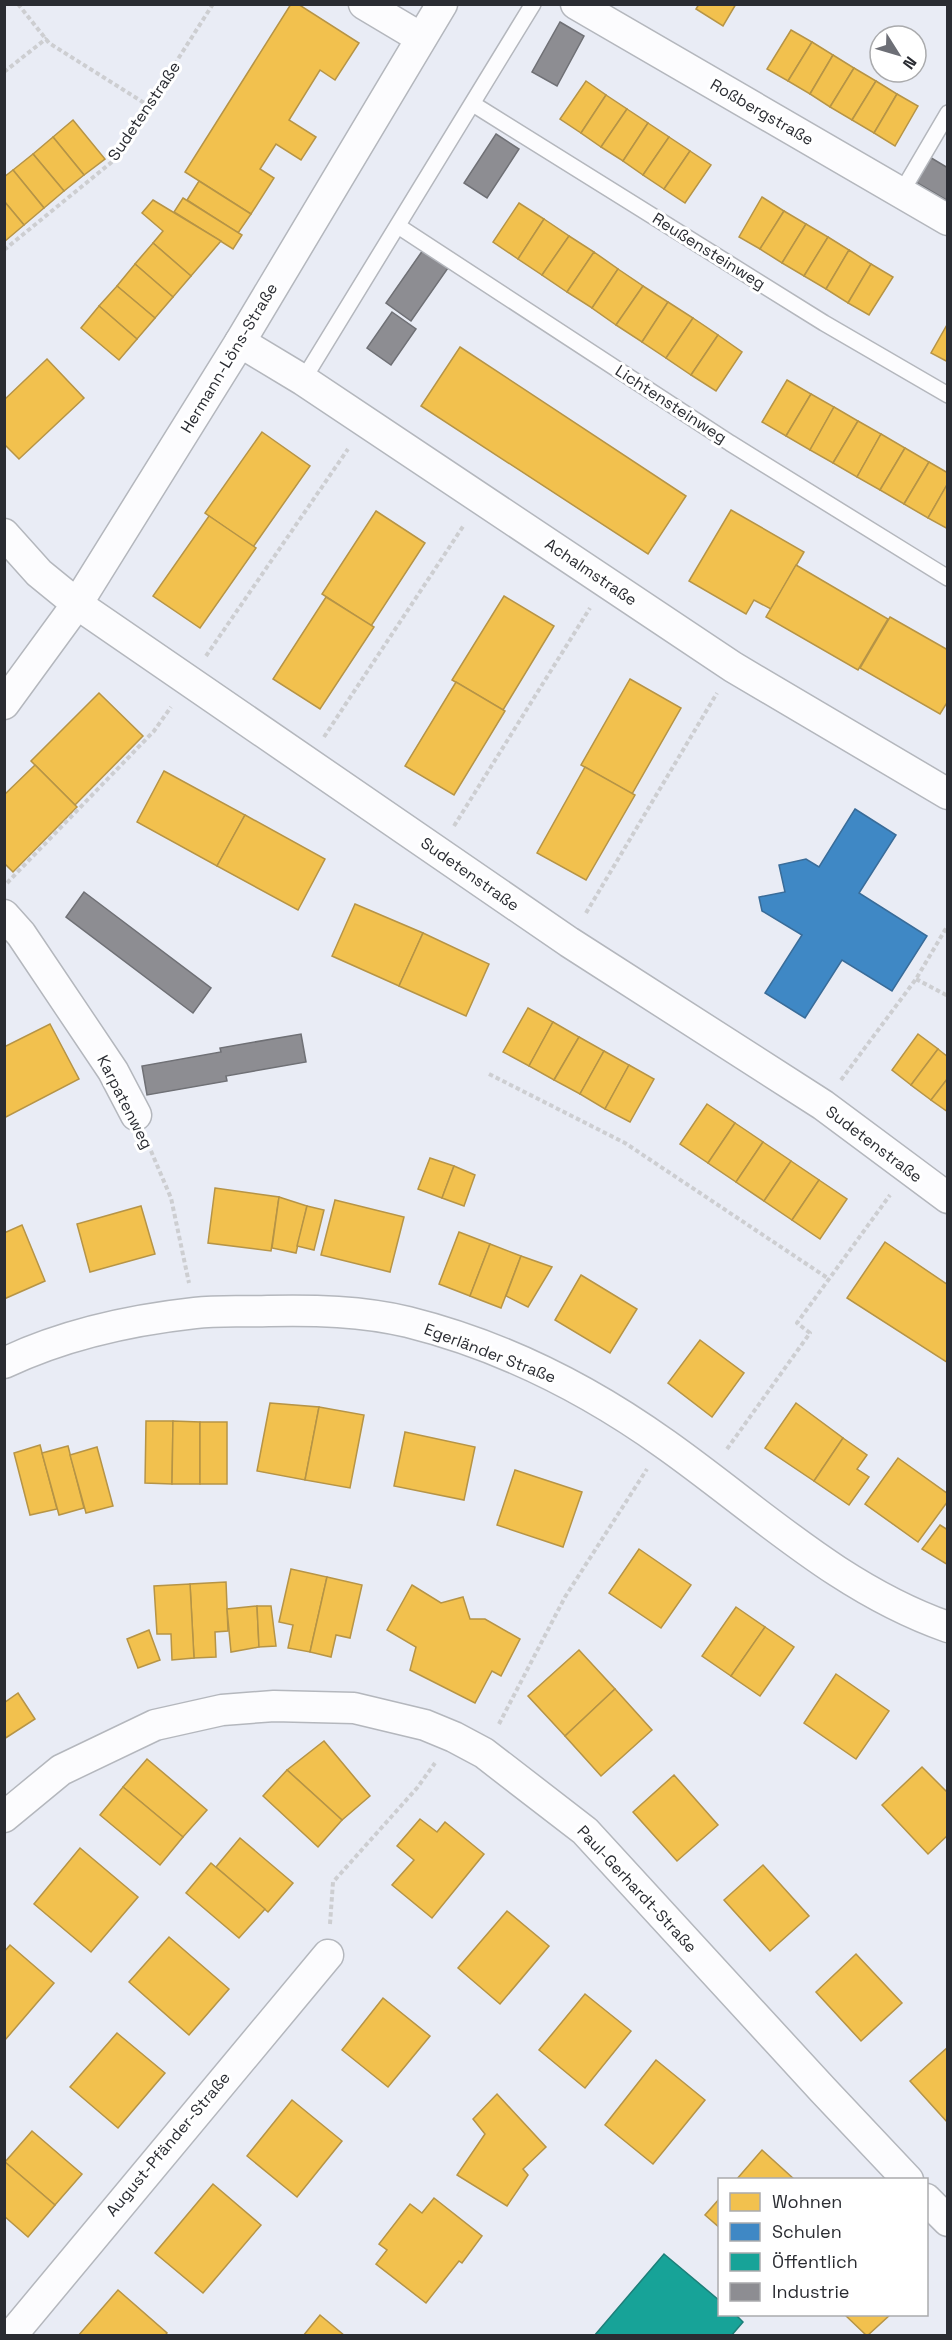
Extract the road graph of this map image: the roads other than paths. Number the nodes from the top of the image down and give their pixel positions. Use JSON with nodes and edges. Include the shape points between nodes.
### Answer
{"nodes":[{"id":1,"x":364,"y":4,"type":"edge"},
{"id":2,"x":442,"y":4,"type":"edge"},
{"id":3,"x":534,"y":4,"type":"edge"},
{"id":4,"x":580,"y":7,"type":"edge"},
{"id":5,"x":421,"y":38,"type":"junction"},
{"id":6,"x":473,"y":104,"type":"junction"},
{"id":7,"x":948,"y":114,"type":"edge"},
{"id":8,"x":902,"y":193,"type":"junction"},
{"id":9,"x":948,"y":220,"type":"edge"},
{"id":10,"x":398,"y":226,"type":"junction"},
{"id":11,"x":240,"y":342,"type":"junction"},
{"id":12,"x":303,"y":380,"type":"junction"},
{"id":13,"x":948,"y":395,"type":"edge"},
{"id":14,"x":4,"y":534,"type":"edge"},
{"id":15,"x":948,"y":578,"type":"edge"},
{"id":16,"x":77,"y":604,"type":"junction"},
{"id":17,"x":4,"y":704,"type":"edge"},
{"id":18,"x":948,"y":794,"type":"edge"},
{"id":19,"x":4,"y":915,"type":"edge"},
{"id":20,"x":136,"y":1115,"type":"road end"},
{"id":21,"x":948,"y":1198,"type":"edge"},
{"id":22,"x":4,"y":1363,"type":"edge"},
{"id":23,"x":948,"y":1627,"type":"edge"},
{"id":24,"x":4,"y":1817,"type":"edge"},
{"id":25,"x":328,"y":1955,"type":"road end"},
{"id":26,"x":906,"y":2178,"type":"edge"},
{"id":27,"x":928,"y":2200,"type":"edge"},
{"id":28,"x":948,"y":2221,"type":"edge"},
{"id":29,"x":11,"y":2336,"type":"edge"}],
"edges":[{"from":1,"to":5,"type":"street"},
{"from":2,"to":5,"type":"street","name":"Hermann-Löns-Straße"},
{"from":3,"to":6,"type":"lane"},
{"from":4,"to":8,"type":"street","name":"Roßbergstraße"},
{"from":5,"to":11,"type":"street","name":"Hermann-Löns-Straße"},
{"from":6,"to":10,"type":"lane"},
{"from":6,"to":13,"type":"lane","name":"Reußensteinweg","via":[[824,323]]},
{"from":7,"to":8,"type":"lane"},
{"from":8,"to":9,"type":"street","name":"Roßbergstraße"},
{"from":10,"to":12,"type":"lane"},
{"from":10,"to":15,"type":"lane","name":"Lichtensteinweg","via":[[730,443]]},
{"from":11,"to":12,"type":"street","name":"Achalmstraße"},
{"from":11,"to":16,"type":"street","name":"Hermann-Löns-Straße"},
{"from":12,"to":18,"type":"street","name":"Achalmstraße","via":[[733,667]]},
{"from":14,"to":16,"type":"street","name":"Sudetenstraße","via":[[39,573]]},
{"from":16,"to":17,"type":"street","name":"Hermann-Löns-Straße"},
{"from":16,"to":21,"type":"street","name":"Sudetenstraße","via":[[568,942],[823,1105]]},
{"from":19,"to":20,"type":"street","name":"Karpatenweg","via":[[21,934],[113,1071]]},
{"from":22,"to":23,"type":"street","name":"Egerländer Straße","via":[[29,1351],[113,1327],[196,1312],[345,1312],[407,1322],[542,1370],[606,1405],[666,1444],[858,1586]]},
{"from":24,"to":26,"type":"street","name":"Paul-Gerhardt-Straße","via":[[61,1770],[154,1725],[222,1710],[274,1706],[354,1708],[425,1725],[484,1753],[585,1831]]},
{"from":25,"to":29,"type":"street","name":"August-Pfänder-Straße"},
{"from":27,"to":28,"type":"street"}]}
